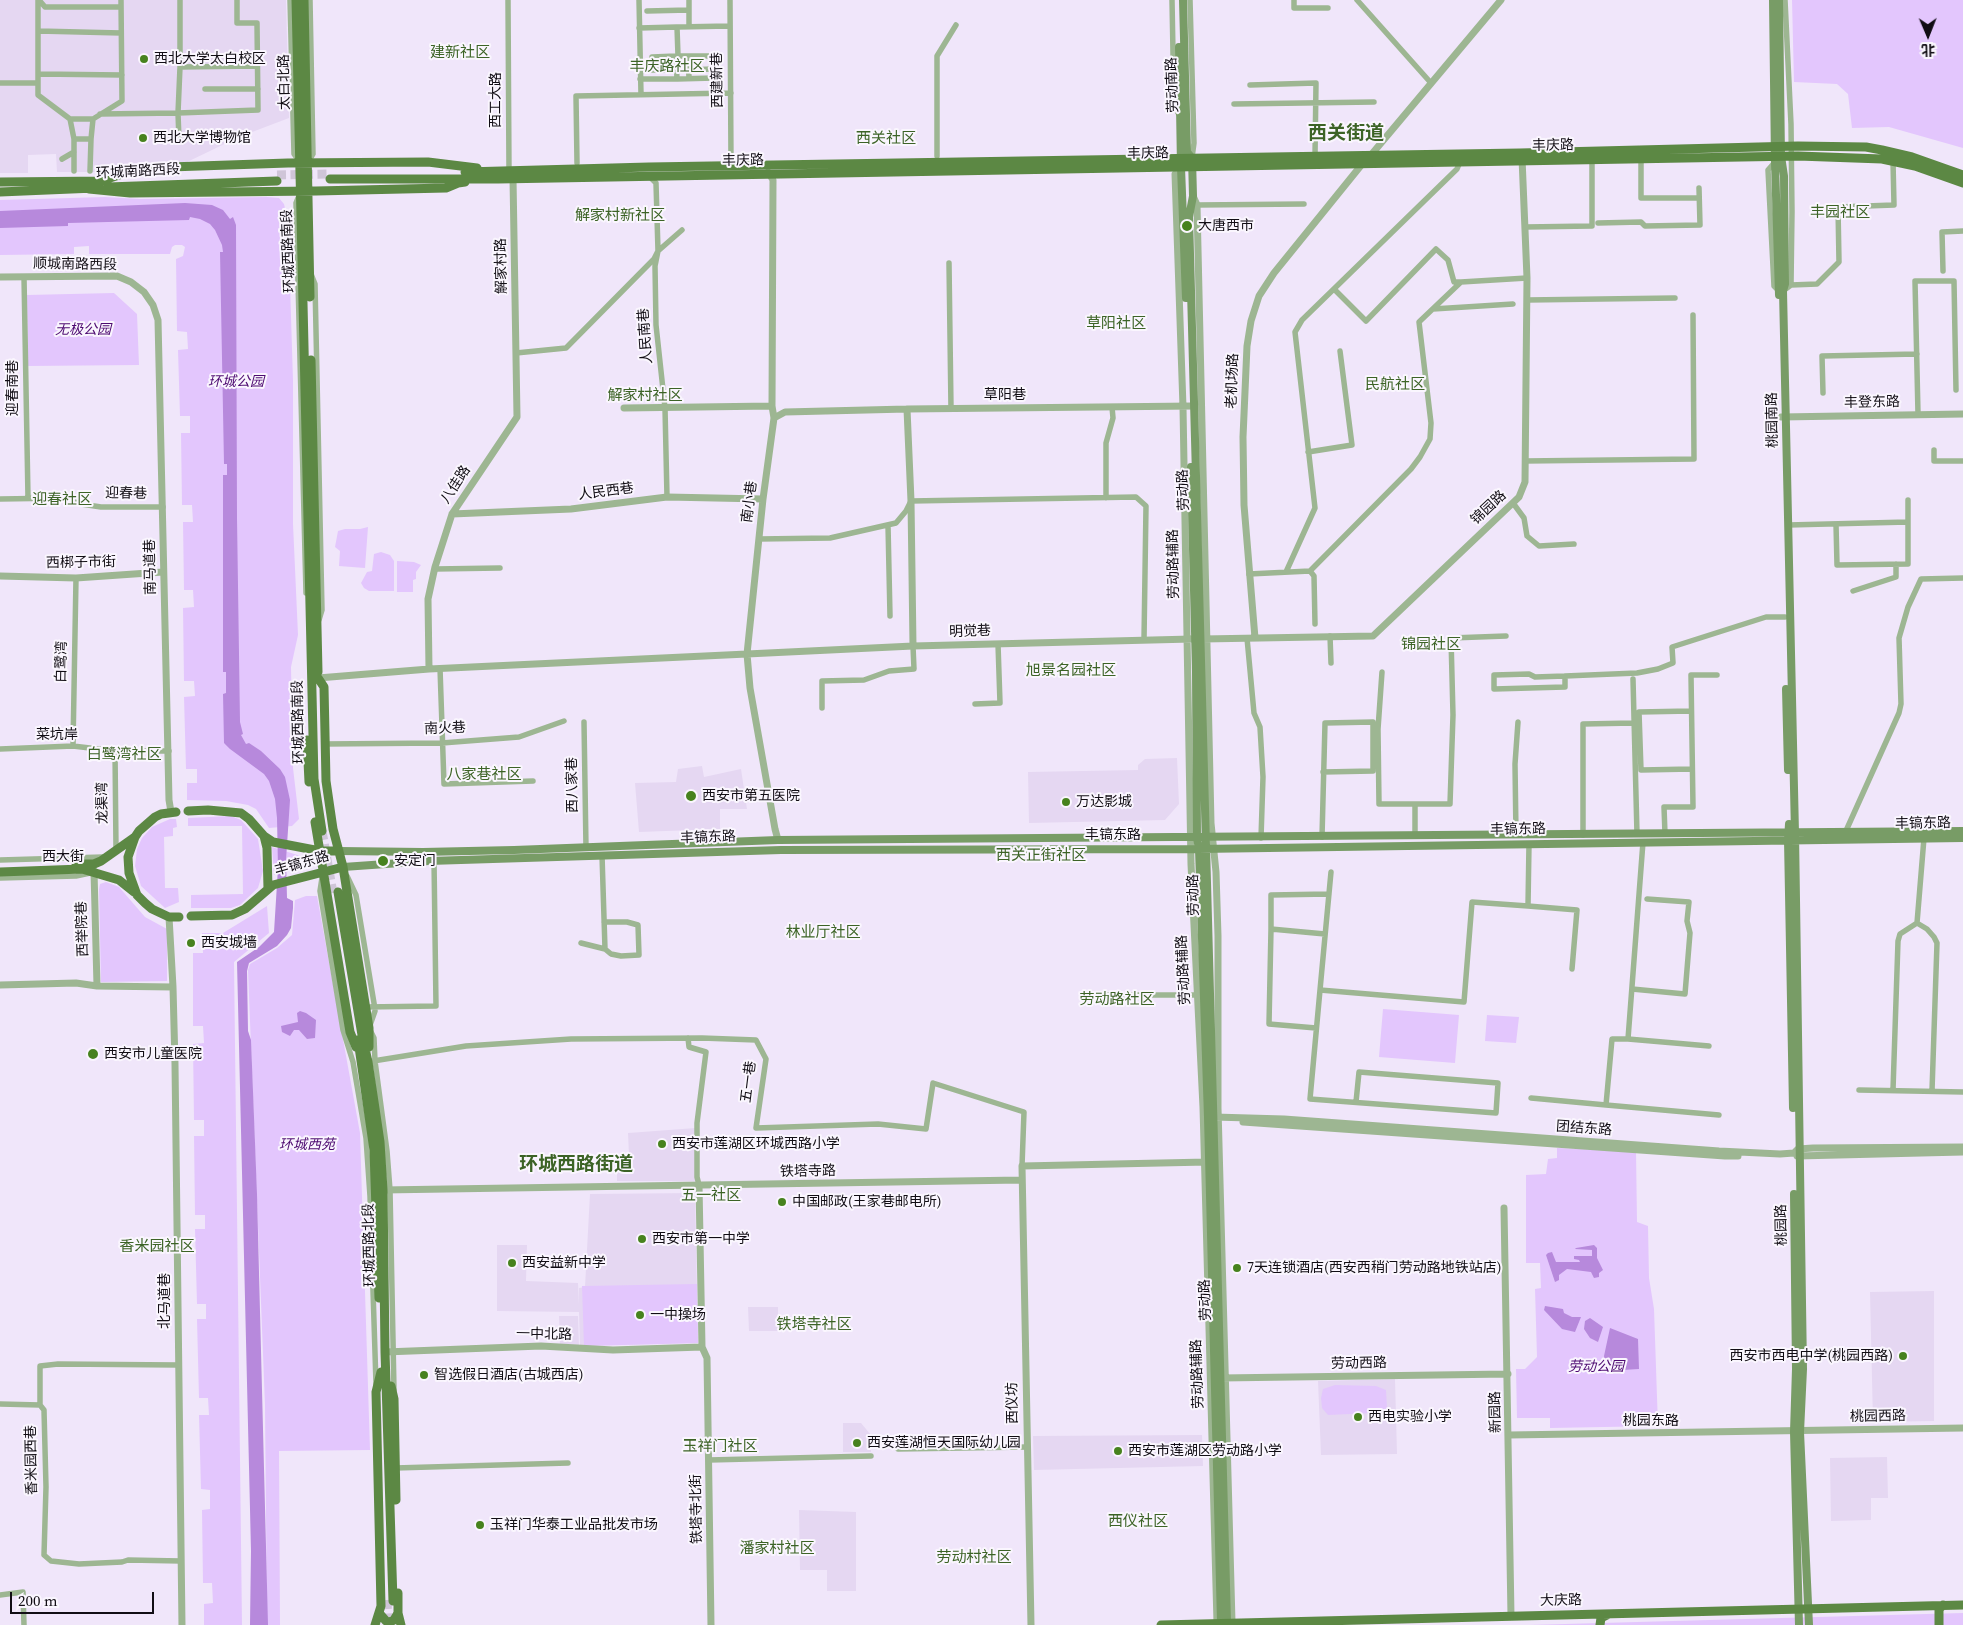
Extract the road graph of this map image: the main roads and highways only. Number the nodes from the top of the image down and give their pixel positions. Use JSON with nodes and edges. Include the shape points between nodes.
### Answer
{"nodes":[{"id":1,"x":296,"y":0,"type":"edge"},
{"id":2,"x":304,"y":0,"type":"edge"},
{"id":3,"x":1178,"y":0,"type":"edge"},
{"id":4,"x":1183,"y":0,"type":"edge"},
{"id":5,"x":1773,"y":0,"type":"edge"},
{"id":6,"x":1779,"y":0,"type":"edge"},
{"id":7,"x":1781,"y":153,"type":"junction"},
{"id":8,"x":1521,"y":157,"type":"junction"},
{"id":9,"x":304,"y":163,"type":"junction"},
{"id":10,"x":1181,"y":163,"type":"junction"},
{"id":11,"x":1192,"y":163,"type":"junction"},
{"id":12,"x":768,"y":169,"type":"junction"},
{"id":13,"x":509,"y":173,"type":"junction"},
{"id":14,"x":1963,"y":175,"type":"edge"},
{"id":15,"x":498,"y":178,"type":"junction"},
{"id":16,"x":101,"y":181,"type":"junction"},
{"id":17,"x":0,"y":182,"type":"edge"},
{"id":18,"x":1963,"y":183,"type":"edge"},
{"id":19,"x":89,"y":189,"type":"junction"},
{"id":20,"x":305,"y":191,"type":"junction"},
{"id":21,"x":0,"y":192,"type":"edge"},
{"id":22,"x":1189,"y":406,"type":"junction"},
{"id":23,"x":1784,"y":417,"type":"junction"},
{"id":24,"x":312,"y":668,"type":"junction"},
{"id":25,"x":318,"y":678,"type":"junction"},
{"id":26,"x":188,"y":811,"type":"dead end"},
{"id":27,"x":174,"y":812,"type":"road end"},
{"id":28,"x":1963,"y":831,"type":"edge"},
{"id":29,"x":264,"y":836,"type":"junction"},
{"id":30,"x":1791,"y":836,"type":"junction"},
{"id":31,"x":135,"y":837,"type":"junction"},
{"id":32,"x":1201,"y":838,"type":"junction"},
{"id":33,"x":1963,"y":838,"type":"edge"},
{"id":34,"x":1202,"y":849,"type":"junction"},
{"id":35,"x":320,"y":851,"type":"junction"},
{"id":36,"x":339,"y":851,"type":"junction"},
{"id":37,"x":0,"y":866,"type":"edge"},
{"id":38,"x":343,"y":867,"type":"junction"},
{"id":39,"x":323,"y":871,"type":"junction"},
{"id":40,"x":0,"y":872,"type":"edge"},
{"id":41,"x":270,"y":887,"type":"junction"},
{"id":42,"x":335,"y":893,"type":"tunnel mouth"},
{"id":43,"x":145,"y":903,"type":"junction"},
{"id":44,"x":191,"y":916,"type":"dead end"},
{"id":45,"x":179,"y":917,"type":"dead end"},
{"id":46,"x":364,"y":1062,"type":"junction"},
{"id":47,"x":383,"y":1370,"type":"junction"},
{"id":48,"x":390,"y":1601,"type":"tunnel mouth"},
{"id":49,"x":1943,"y":1605,"type":"junction"},
{"id":50,"x":1963,"y":1605,"type":"edge"},
{"id":51,"x":1932,"y":1606,"type":"junction"},
{"id":52,"x":1803,"y":1610,"type":"junction"},
{"id":53,"x":379,"y":1613,"type":"junction"},
{"id":54,"x":398,"y":1613,"type":"junction"},
{"id":55,"x":1585,"y":1614,"type":"junction"},
{"id":56,"x":1609,"y":1614,"type":"junction"},
{"id":57,"x":1224,"y":1623,"type":"junction"},
{"id":58,"x":1196,"y":1624,"type":"edge"},
{"id":59,"x":1251,"y":1624,"type":"edge"},
{"id":60,"x":375,"y":1625,"type":"edge"},
{"id":61,"x":401,"y":1625,"type":"edge"},
{"id":62,"x":1160,"y":1625,"type":"edge"},
{"id":63,"x":1592,"y":1625,"type":"edge"},
{"id":64,"x":1600,"y":1625,"type":"edge"},
{"id":65,"x":1799,"y":1625,"type":"edge"},
{"id":66,"x":1809,"y":1625,"type":"edge"},
{"id":67,"x":1938,"y":1625,"type":"edge"}],
"edges":[{"from":1,"to":9,"type":"main road","name":"太白北路"},
{"from":2,"to":9,"type":"main road","name":"太白北路"},
{"from":3,"to":10,"type":"main road","name":"劳动南路"},
{"from":4,"to":11,"type":"main road","name":"劳动南路","via":[[1187,152]]},
{"from":5,"to":7,"type":"main road","name":"桃园南路"},
{"from":6,"to":7,"type":"main road","name":"桃园南路"},
{"from":7,"to":8,"type":"main road","name":"丰庆路"},
{"from":7,"to":8,"type":"main road","name":"丰庆路","via":[[1592,159]]},
{"from":7,"to":14,"type":"main road","name":"丰庆路","via":[[1846,147],[1882,150]]},
{"from":7,"to":18,"type":"main road","name":"丰庆路","via":[[1893,161]]},
{"from":7,"to":23,"type":"main road","name":"桃园南路","via":[[1784,176],[1785,284],[1781,291]]},
{"from":8,"to":11,"type":"main road","name":"丰庆路","via":[[1460,162]]},
{"from":8,"to":11,"type":"main road","name":"丰庆路","via":[[1315,156]]},
{"from":9,"to":13,"type":"main road","via":[[428,162]]},
{"from":9,"to":16,"type":"main road","via":[[140,168]]},
{"from":9,"to":20,"type":"main road","name":"环城西路南段"},
{"from":10,"to":11,"type":"main road","name":"丰庆路"},
{"from":10,"to":12,"type":"main road","name":"丰庆路"},
{"from":10,"to":22,"type":"main road","name":"劳动路"},
{"from":11,"to":22,"type":"main road","name":"劳动路","via":[[1188,217]]},
{"from":12,"to":13,"type":"main road","name":"丰庆路"},
{"from":12,"to":13,"type":"main road","name":"丰庆路","via":[[649,176]]},
{"from":13,"to":15,"type":"main road","name":"丰庆路"},
{"from":13,"to":15,"type":"main road","name":"丰庆路","via":[[330,177]]},
{"from":15,"to":20,"type":"main road","via":[[458,183],[446,188]]},
{"from":16,"to":17,"type":"main road","name":"环城南路西段"},
{"from":16,"to":19,"type":"main road","name":"环城南路西段","via":[[277,178]]},
{"from":19,"to":20,"type":"main road","via":[[130,193]]},
{"from":19,"to":21,"type":"main road","name":"环城南路西段"},
{"from":20,"to":24,"type":"main road","name":"环城西路南段","via":[[304,295]]},
{"from":20,"to":25,"type":"main road","name":"环城西路南段","via":[[310,271]]},
{"from":22,"to":32,"type":"main road","name":"劳动路"},
{"from":23,"to":30,"type":"main road","name":"桃园南路"},
{"from":23,"to":30,"type":"main road","name":"桃园南路"},
{"from":24,"to":25,"type":"main road","name":"环城西路南段","via":[[314,779],[325,831],[320,779]]},
{"from":24,"to":35,"type":"main road","via":[[307,686],[308,769]]},
{"from":25,"to":36,"type":"main road","via":[[324,686],[324,744],[330,808]]},
{"from":26,"to":29,"type":"main road","via":[[241,813]]},
{"from":27,"to":31,"type":"main road","name":"西大街","via":[[155,817]]},
{"from":28,"to":30,"type":"main road","name":"丰镐东路"},
{"from":29,"to":35,"type":"main road","name":"丰镐东路","via":[[273,842]]},
{"from":29,"to":41,"type":"main road"},
{"from":30,"to":32,"type":"main road","name":"丰镐东路","via":[[1637,834]]},
{"from":30,"to":33,"type":"main road","name":"丰镐东路"},
{"from":30,"to":34,"type":"main road","name":"丰镐东路","via":[[1643,842]]},
{"from":30,"to":52,"type":"main road","name":"桃园路","via":[[1797,1432]]},
{"from":31,"to":37,"type":"main road","name":"西大街","via":[[94,864]]},
{"from":31,"to":43,"type":"main road","via":[[128,857],[129,874],[137,895]]},
{"from":32,"to":34,"type":"main road","name":"劳动路"},
{"from":32,"to":36,"type":"main road","name":"丰镐东路","via":[[778,840],[586,848]]},
{"from":34,"to":38,"type":"main road","name":"丰镐东路","via":[[781,850],[434,860]]},
{"from":34,"to":57,"type":"main road","name":"劳动路"},
{"from":35,"to":36,"type":"main road","name":"丰镐东路"},
{"from":35,"to":39,"type":"main road"},
{"from":36,"to":38,"type":"main road"},
{"from":38,"to":39,"type":"main road","name":"丰镐东路"},
{"from":38,"to":46,"type":"main road","via":[[372,1008]]},
{"from":39,"to":41,"type":"main road","name":"丰镐东路"},
{"from":39,"to":46,"type":"main road","via":[[350,1032]]},
{"from":40,"to":43,"type":"main road","name":"西大街","via":[[94,871],[127,885]]},
{"from":41,"to":44,"type":"main road","via":[[232,915]]},
{"from":42,"to":46,"type":"main road","name":"环城西路北段"},
{"from":43,"to":45,"type":"main road","via":[[169,917]]},
{"from":46,"to":47,"type":"main road","name":"环城西路北段","via":[[374,1150]]},
{"from":46,"to":47,"type":"main road","name":"环城西路北段","via":[[387,1190],[389,1351]]},
{"from":47,"to":48,"type":"main road","name":"环城西路北段"},
{"from":47,"to":53,"type":"main road","via":[[376,1392]]},
{"from":47,"to":54,"type":"main road","via":[[394,1399]]},
{"from":49,"to":50,"type":"main road","name":"大庆路"},
{"from":49,"to":51,"type":"main road","name":"大庆路"},
{"from":49,"to":67,"type":"main road","via":[[1939,1609]]},
{"from":51,"to":52,"type":"main road","name":"大庆路"},
{"from":51,"to":67,"type":"main road","via":[[1936,1609]]},
{"from":52,"to":56,"type":"main road","name":"大庆路"},
{"from":52,"to":65,"type":"main road"},
{"from":52,"to":66,"type":"main road"},
{"from":53,"to":54,"type":"main road","via":[[390,1622]]},
{"from":53,"to":60,"type":"main road"},
{"from":54,"to":61,"type":"main road"},
{"from":55,"to":56,"type":"main road","name":"大庆路"},
{"from":55,"to":59,"type":"main road","name":"大庆路"},
{"from":55,"to":63,"type":"main road","via":[[1591,1618]]},
{"from":56,"to":64,"type":"main road","via":[[1601,1618]]},
{"from":57,"to":58,"type":"main road","name":"大庆路"},
{"from":57,"to":59,"type":"main road","name":"大庆路"},
{"from":58,"to":62,"type":"main road","name":"大庆路"}]}
